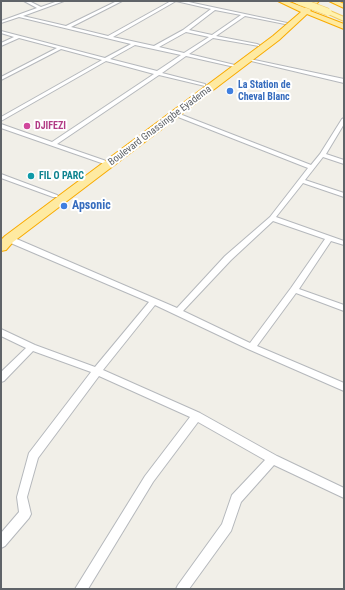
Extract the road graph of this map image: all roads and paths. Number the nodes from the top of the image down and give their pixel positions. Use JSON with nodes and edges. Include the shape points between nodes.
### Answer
{"nodes":[{"id":1,"x":26,"y":1,"type":"edge"},
{"id":2,"x":62,"y":1,"type":"edge"},
{"id":3,"x":120,"y":1,"type":"edge"},
{"id":4,"x":174,"y":1,"type":"edge"},
{"id":5,"x":178,"y":1,"type":"edge"},
{"id":6,"x":281,"y":1,"type":"edge"},
{"id":7,"x":306,"y":1,"type":"edge"},
{"id":8,"x":316,"y":1,"type":"edge"},
{"id":9,"x":332,"y":1,"type":"edge"},
{"id":10,"x":344,"y":6,"type":"edge"},
{"id":11,"x":40,"y":8,"type":"junction"},
{"id":12,"x":214,"y":9,"type":"junction"},
{"id":13,"x":301,"y":10,"type":"edge"},
{"id":14,"x":329,"y":14,"type":"junction"},
{"id":15,"x":244,"y":15,"type":"junction"},
{"id":16,"x":344,"y":15,"type":"edge"},
{"id":17,"x":19,"y":16,"type":"junction"},
{"id":18,"x":344,"y":19,"type":"edge"},
{"id":19,"x":1,"y":22,"type":"edge"},
{"id":20,"x":285,"y":23,"type":"junction"},
{"id":21,"x":67,"y":27,"type":"junction"},
{"id":22,"x":344,"y":27,"type":"edge"},
{"id":23,"x":185,"y":31,"type":"junction"},
{"id":24,"x":1,"y":32,"type":"edge"},
{"id":25,"x":19,"y":36,"type":"junction"},
{"id":26,"x":109,"y":37,"type":"junction"},
{"id":27,"x":215,"y":37,"type":"junction"},
{"id":28,"x":135,"y":43,"type":"junction"},
{"id":29,"x":1,"y":45,"type":"edge"},
{"id":30,"x":257,"y":45,"type":"junction"},
{"id":31,"x":60,"y":48,"type":"junction"},
{"id":32,"x":154,"y":48,"type":"junction"},
{"id":33,"x":186,"y":55,"type":"junction"},
{"id":34,"x":247,"y":59,"type":"junction"},
{"id":35,"x":105,"y":60,"type":"junction"},
{"id":36,"x":233,"y":66,"type":"junction"},
{"id":37,"x":158,"y":74,"type":"junction"},
{"id":38,"x":1,"y":79,"type":"edge"},
{"id":39,"x":344,"y":81,"type":"edge"},
{"id":40,"x":203,"y":85,"type":"junction"},
{"id":41,"x":175,"y":114,"type":"junction"},
{"id":42,"x":1,"y":119,"type":"edge"},
{"id":43,"x":344,"y":120,"type":"edge"},
{"id":44,"x":1,"y":126,"type":"edge"},
{"id":45,"x":53,"y":144,"type":"junction"},
{"id":46,"x":322,"y":155,"type":"junction"},
{"id":47,"x":106,"y":162,"type":"junction"},
{"id":48,"x":344,"y":162,"type":"edge"},
{"id":49,"x":311,"y":167,"type":"junction"},
{"id":50,"x":1,"y":176,"type":"edge"},
{"id":51,"x":302,"y":181,"type":"junction"},
{"id":52,"x":344,"y":195,"type":"edge"},
{"id":53,"x":55,"y":196,"type":"junction"},
{"id":54,"x":272,"y":218,"type":"junction"},
{"id":55,"x":5,"y":238,"type":"edge"},
{"id":56,"x":329,"y":238,"type":"junction"},
{"id":57,"x":344,"y":243,"type":"edge"},
{"id":58,"x":1,"y":247,"type":"edge"},
{"id":59,"x":294,"y":290,"type":"junction"},
{"id":60,"x":154,"y":301,"type":"junction"},
{"id":61,"x":344,"y":308,"type":"edge"},
{"id":62,"x":178,"y":312,"type":"junction"},
{"id":63,"x":1,"y":332,"type":"edge"},
{"id":64,"x":32,"y":347,"type":"junction"},
{"id":65,"x":251,"y":347,"type":"junction"},
{"id":66,"x":97,"y":371,"type":"junction"},
{"id":67,"x":1,"y":378,"type":"edge"},
{"id":68,"x":344,"y":386,"type":"edge"},
{"id":69,"x":197,"y":416,"type":"junction"},
{"id":70,"x":273,"y":459,"type":"junction"},
{"id":71,"x":344,"y":493,"type":"edge"},
{"id":72,"x":1,"y":542,"type":"edge"},
{"id":73,"x":81,"y":589,"type":"edge"},
{"id":74,"x":182,"y":589,"type":"edge"}],
"edges":[{"from":1,"to":11,"type":"street"},
{"from":2,"to":11,"type":"street"},
{"from":3,"to":21,"type":"street"},
{"from":4,"to":26,"type":"street"},
{"from":5,"to":12,"type":"street"},
{"from":6,"to":13,"type":"highway"},
{"from":7,"to":13,"type":"highway","name":"Boulevard Gnassingbe Eyadema"},
{"from":7,"to":14,"type":"main road","bridge":true},
{"from":8,"to":13,"type":"highway","name":"Boulevard Gnassingbe Eyadema"},
{"from":9,"to":10,"type":"highway"},
{"from":11,"to":17,"type":"street"},
{"from":12,"to":15,"type":"street"},
{"from":12,"to":23,"type":"street"},
{"from":13,"to":14,"type":"highway"},
{"from":13,"to":14,"type":"main road","bridge":true},
{"from":13,"to":20,"type":"highway","name":"Boulevard Gnassingbe Eyadema"},
{"from":13,"to":34,"type":"highway","name":"Boulevard Gnassingbe Eyadema"},
{"from":14,"to":16,"type":"main road"},
{"from":14,"to":18,"type":"main road"},
{"from":14,"to":22,"type":"highway"},
{"from":15,"to":20,"type":"street"},
{"from":15,"to":27,"type":"street"},
{"from":17,"to":19,"type":"street"},
{"from":17,"to":21,"type":"street"},
{"from":20,"to":30,"type":"highway","name":"Boulevard Gnassingbe Eyadema"},
{"from":21,"to":26,"type":"street"},
{"from":23,"to":27,"type":"street"},
{"from":23,"to":32,"type":"street"},
{"from":24,"to":25,"type":"street"},
{"from":25,"to":29,"type":"street"},
{"from":25,"to":31,"type":"street"},
{"from":26,"to":28,"type":"street"},
{"from":27,"to":30,"type":"street"},
{"from":27,"to":33,"type":"street"},
{"from":28,"to":32,"type":"street"},
{"from":28,"to":35,"type":"street"},
{"from":30,"to":36,"type":"highway","name":"Boulevard Gnassingbe Eyadema"},
{"from":31,"to":35,"type":"street"},
{"from":31,"to":38,"type":"street"},
{"from":32,"to":33,"type":"street"},
{"from":33,"to":36,"type":"street"},
{"from":33,"to":37,"type":"street"},
{"from":34,"to":36,"type":"highway","name":"Boulevard Gnassingbe Eyadema"},
{"from":34,"to":39,"type":"street"},
{"from":35,"to":37,"type":"street"},
{"from":35,"to":42,"type":"street"},
{"from":36,"to":40,"type":"highway","name":"Boulevard Gnassingbe Eyadema"},
{"from":36,"to":41,"type":"highway","name":"Boulevard Gnassingbe Eyadema"},
{"from":37,"to":40,"type":"street"},
{"from":37,"to":45,"type":"street"},
{"from":40,"to":47,"type":"highway","name":"Boulevard Gnassingbe Eyadema"},
{"from":41,"to":47,"type":"highway","name":"Boulevard Gnassingbe Eyadema"},
{"from":41,"to":49,"type":"street"},
{"from":43,"to":46,"type":"street"},
{"from":44,"to":45,"type":"street"},
{"from":45,"to":47,"type":"street"},
{"from":46,"to":48,"type":"street"},
{"from":46,"to":49,"type":"street"},
{"from":47,"to":53,"type":"highway","name":"Boulevard Gnassingbe Eyadema"},
{"from":47,"to":55,"type":"highway","name":"Boulevard Gnassingbe Eyadema"},
{"from":49,"to":51,"type":"street"},
{"from":50,"to":53,"type":"street"},
{"from":51,"to":52,"type":"street"},
{"from":51,"to":54,"type":"street"},
{"from":53,"to":55,"type":"highway","name":"Boulevard Gnassingbe Eyadema"},
{"from":54,"to":56,"type":"street"},
{"from":54,"to":62,"type":"street","via":[[228,258]]},
{"from":55,"to":58,"type":"highway","name":"Boulevard Gnassingbe Eyadema"},
{"from":55,"to":60,"type":"street"},
{"from":56,"to":57,"type":"street"},
{"from":56,"to":59,"type":"street"},
{"from":59,"to":61,"type":"street"},
{"from":59,"to":65,"type":"street"},
{"from":60,"to":62,"type":"street"},
{"from":60,"to":66,"type":"street"},
{"from":62,"to":65,"type":"street"},
{"from":63,"to":64,"type":"street"},
{"from":64,"to":66,"type":"street"},
{"from":64,"to":67,"type":"street"},
{"from":65,"to":68,"type":"street"},
{"from":66,"to":69,"type":"street"},
{"from":66,"to":72,"type":"street","via":[[33,456],[22,496],[25,514]]},
{"from":69,"to":70,"type":"street"},
{"from":69,"to":73,"type":"street","via":[[149,479]]},
{"from":70,"to":71,"type":"street"},
{"from":70,"to":74,"type":"street","via":[[236,499],[228,527]]}]}
